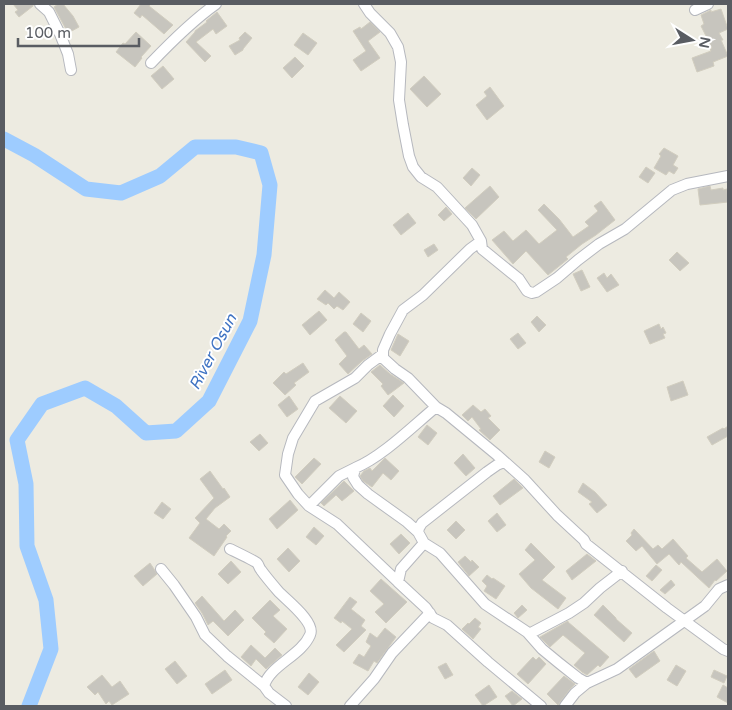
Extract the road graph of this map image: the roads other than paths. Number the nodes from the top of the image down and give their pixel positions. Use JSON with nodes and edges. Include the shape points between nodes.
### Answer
{"nodes":[{"id":1,"x":40,"y":4,"type":"edge"},
{"id":2,"x":216,"y":4,"type":"edge"},
{"id":3,"x":364,"y":4,"type":"edge"},
{"id":4,"x":708,"y":4,"type":"edge"},
{"id":5,"x":695,"y":10,"type":"dead end"},
{"id":6,"x":151,"y":63,"type":"dead end"},
{"id":7,"x":71,"y":70,"type":"dead end"},
{"id":8,"x":728,"y":176,"type":"edge"},
{"id":9,"x":481,"y":241,"type":"junction"},
{"id":10,"x":383,"y":354,"type":"junction"},
{"id":11,"x":436,"y":407,"type":"junction"},
{"id":12,"x":504,"y":462,"type":"junction"},
{"id":13,"x":355,"y":468,"type":"junction"},
{"id":14,"x":310,"y":506,"type":"junction"},
{"id":15,"x":418,"y":532,"type":"junction"},
{"id":16,"x":424,"y":543,"type":"junction"},
{"id":17,"x":230,"y":549,"type":"dead end"},
{"id":18,"x":161,"y":569,"type":"dead end"},
{"id":19,"x":622,"y":571,"type":"junction"},
{"id":20,"x":398,"y":582,"type":"junction"},
{"id":21,"x":728,"y":585,"type":"edge"},
{"id":22,"x":430,"y":613,"type":"junction"},
{"id":23,"x":684,"y":621,"type":"junction"},
{"id":24,"x":529,"y":634,"type":"junction"},
{"id":25,"x":728,"y":651,"type":"edge"},
{"id":26,"x":587,"y":683,"type":"junction"},
{"id":27,"x":264,"y":686,"type":"junction"},
{"id":28,"x":286,"y":706,"type":"edge"},
{"id":29,"x":350,"y":706,"type":"edge"},
{"id":30,"x":542,"y":706,"type":"edge"},
{"id":31,"x":564,"y":706,"type":"edge"}],
"edges":[{"from":1,"to":7,"type":"street","via":[[57,26]]},
{"from":2,"to":6,"type":"street","via":[[177,36]]},
{"from":3,"to":9,"type":"street","via":[[398,47],[401,62],[399,100],[413,167],[447,196]]},
{"from":4,"to":5,"type":"street"},
{"from":8,"to":9,"type":"street","via":[[672,190],[625,229],[599,244],[536,292],[527,291],[519,279],[482,249]]},
{"from":9,"to":10,"type":"street","via":[[403,310]]},
{"from":10,"to":11,"type":"street","via":[[394,369],[408,378]]},
{"from":10,"to":14,"type":"street","via":[[355,378],[315,401],[292,438],[285,475]]},
{"from":11,"to":12,"type":"street"},
{"from":11,"to":13,"type":"street","via":[[366,464]]},
{"from":12,"to":15,"type":"street","via":[[486,472],[422,523]]},
{"from":12,"to":19,"type":"street","via":[[586,544]]},
{"from":13,"to":14,"type":"street","via":[[339,476]]},
{"from":13,"to":15,"type":"street","via":[[353,477],[358,485]]},
{"from":14,"to":20,"type":"street","via":[[337,524]]},
{"from":15,"to":16,"type":"street"},
{"from":16,"to":20,"type":"street","via":[[401,568]]},
{"from":16,"to":24,"type":"street","via":[[440,553],[485,604]]},
{"from":17,"to":27,"type":"street","via":[[257,563],[311,628],[310,637],[269,677]]},
{"from":18,"to":27,"type":"street","via":[[205,635]]},
{"from":19,"to":23,"type":"street"},
{"from":19,"to":24,"type":"street","via":[[570,613]]},
{"from":20,"to":22,"type":"street"},
{"from":21,"to":23,"type":"street"},
{"from":22,"to":29,"type":"street","via":[[392,653]]},
{"from":22,"to":30,"type":"street"},
{"from":23,"to":25,"type":"street"},
{"from":23,"to":26,"type":"street","via":[[617,670]]},
{"from":24,"to":26,"type":"street","via":[[542,649]]},
{"from":26,"to":31,"type":"street"},
{"from":27,"to":28,"type":"street","via":[[269,694]]}]}
